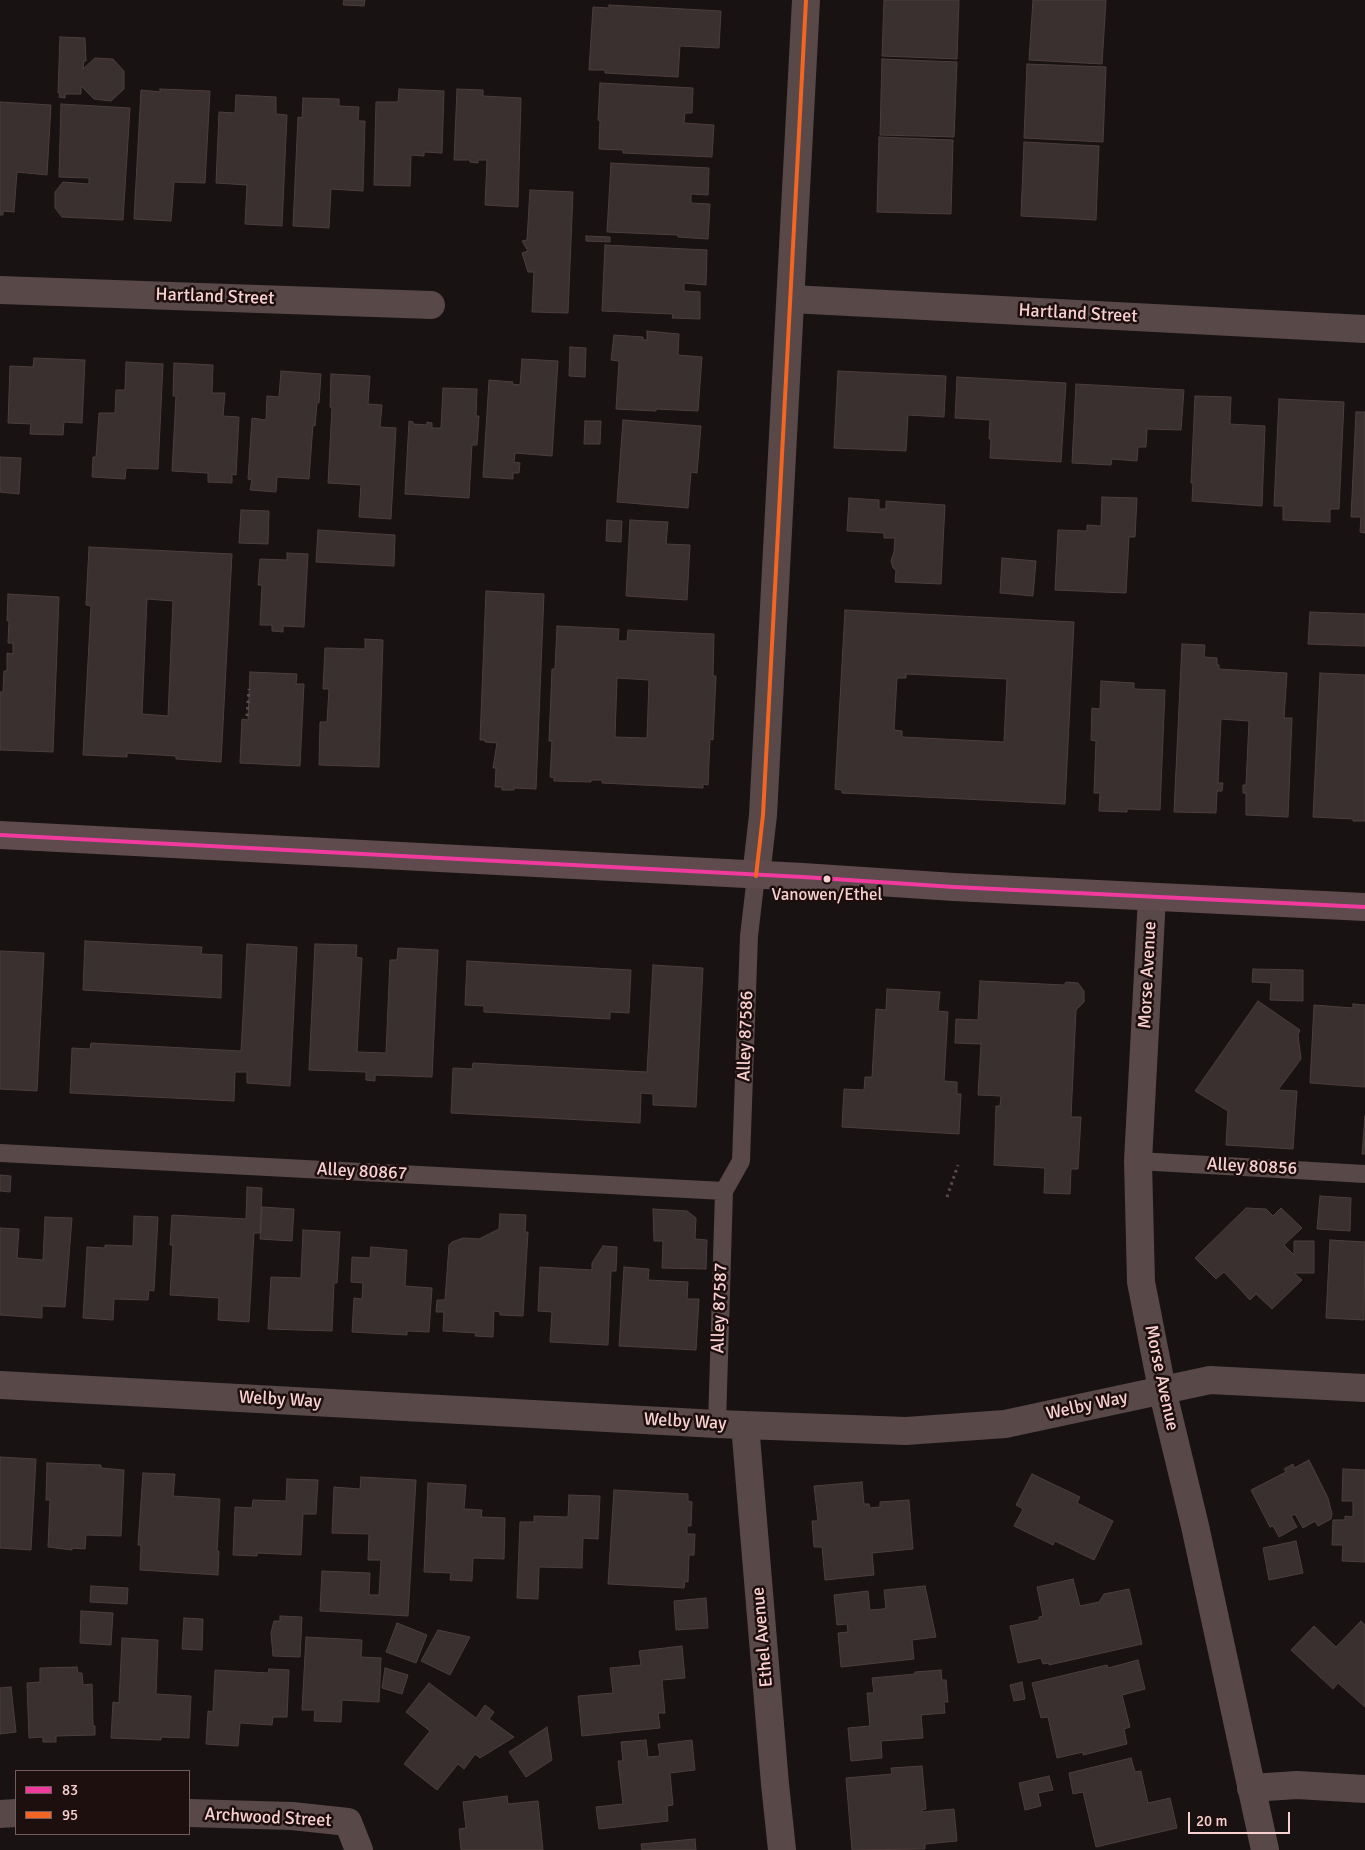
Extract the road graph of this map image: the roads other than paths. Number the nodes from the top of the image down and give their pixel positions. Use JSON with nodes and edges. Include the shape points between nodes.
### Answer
{"nodes":[{"id":1,"x":806,"y":0,"type":"edge"},
{"id":2,"x":0,"y":290,"type":"edge"},
{"id":3,"x":791,"y":299,"type":"junction"},
{"id":4,"x":430,"y":304,"type":"dead end"},
{"id":5,"x":1365,"y":330,"type":"edge"},
{"id":6,"x":0,"y":835,"type":"edge"},
{"id":7,"x":756,"y":876,"type":"junction"},
{"id":8,"x":1152,"y":897,"type":"junction"},
{"id":9,"x":1365,"y":907,"type":"edge"},
{"id":10,"x":0,"y":1153,"type":"edge"},
{"id":11,"x":1138,"y":1161,"type":"junction"},
{"id":12,"x":1365,"y":1174,"type":"edge"},
{"id":13,"x":724,"y":1191,"type":"junction"},
{"id":14,"x":0,"y":1385,"type":"edge"},
{"id":15,"x":1365,"y":1388,"type":"edge"},
{"id":16,"x":1162,"y":1389,"type":"junction"},
{"id":17,"x":717,"y":1424,"type":"junction"},
{"id":18,"x":745,"y":1425,"type":"junction"},
{"id":19,"x":1251,"y":1788,"type":"junction"},
{"id":20,"x":1365,"y":1788,"type":"edge"},
{"id":21,"x":15,"y":1813,"type":"edge"},
{"id":22,"x":190,"y":1813,"type":"edge"},
{"id":23,"x":0,"y":1814,"type":"edge"},
{"id":24,"x":359,"y":1850,"type":"edge"},
{"id":25,"x":782,"y":1850,"type":"edge"},
{"id":26,"x":1265,"y":1850,"type":"edge"}],
"edges":[{"from":1,"to":3,"type":"street"},
{"from":2,"to":4,"type":"street","name":"Hartland Street"},
{"from":3,"to":5,"type":"street","name":"Hartland Street"},
{"from":3,"to":7,"type":"street","via":[[763,815]]},
{"from":6,"to":7,"type":"main road"},
{"from":7,"to":8,"type":"main road"},
{"from":7,"to":13,"type":"lane","name":"Alley 87586","via":[[750,936],[742,1161]]},
{"from":8,"to":9,"type":"main road"},
{"from":8,"to":11,"type":"street","name":"Morse Avenue"},
{"from":10,"to":13,"type":"lane","name":"Alley 80867"},
{"from":11,"to":12,"type":"lane","name":"Alley 80856"},
{"from":11,"to":16,"type":"street","name":"Morse Avenue","via":[[1141,1282]]},
{"from":13,"to":17,"type":"lane","name":"Alley 87587"},
{"from":14,"to":17,"type":"street","name":"Welby Way"},
{"from":15,"to":16,"type":"street","name":"Welby Way","via":[[1210,1380]]},
{"from":16,"to":18,"type":"street","name":"Welby Way","via":[[1004,1424],[906,1432]]},
{"from":16,"to":19,"type":"street","name":"Morse Avenue"},
{"from":17,"to":18,"type":"street","name":"Welby Way"},
{"from":18,"to":25,"type":"street","name":"Ethel Avenue"},
{"from":19,"to":20,"type":"street","via":[[1297,1785]]},
{"from":19,"to":26,"type":"street","name":"Morse Avenue"},
{"from":21,"to":23,"type":"street"},
{"from":22,"to":24,"type":"street","name":"Archwood Street","via":[[292,1816],[348,1822]]}]}
